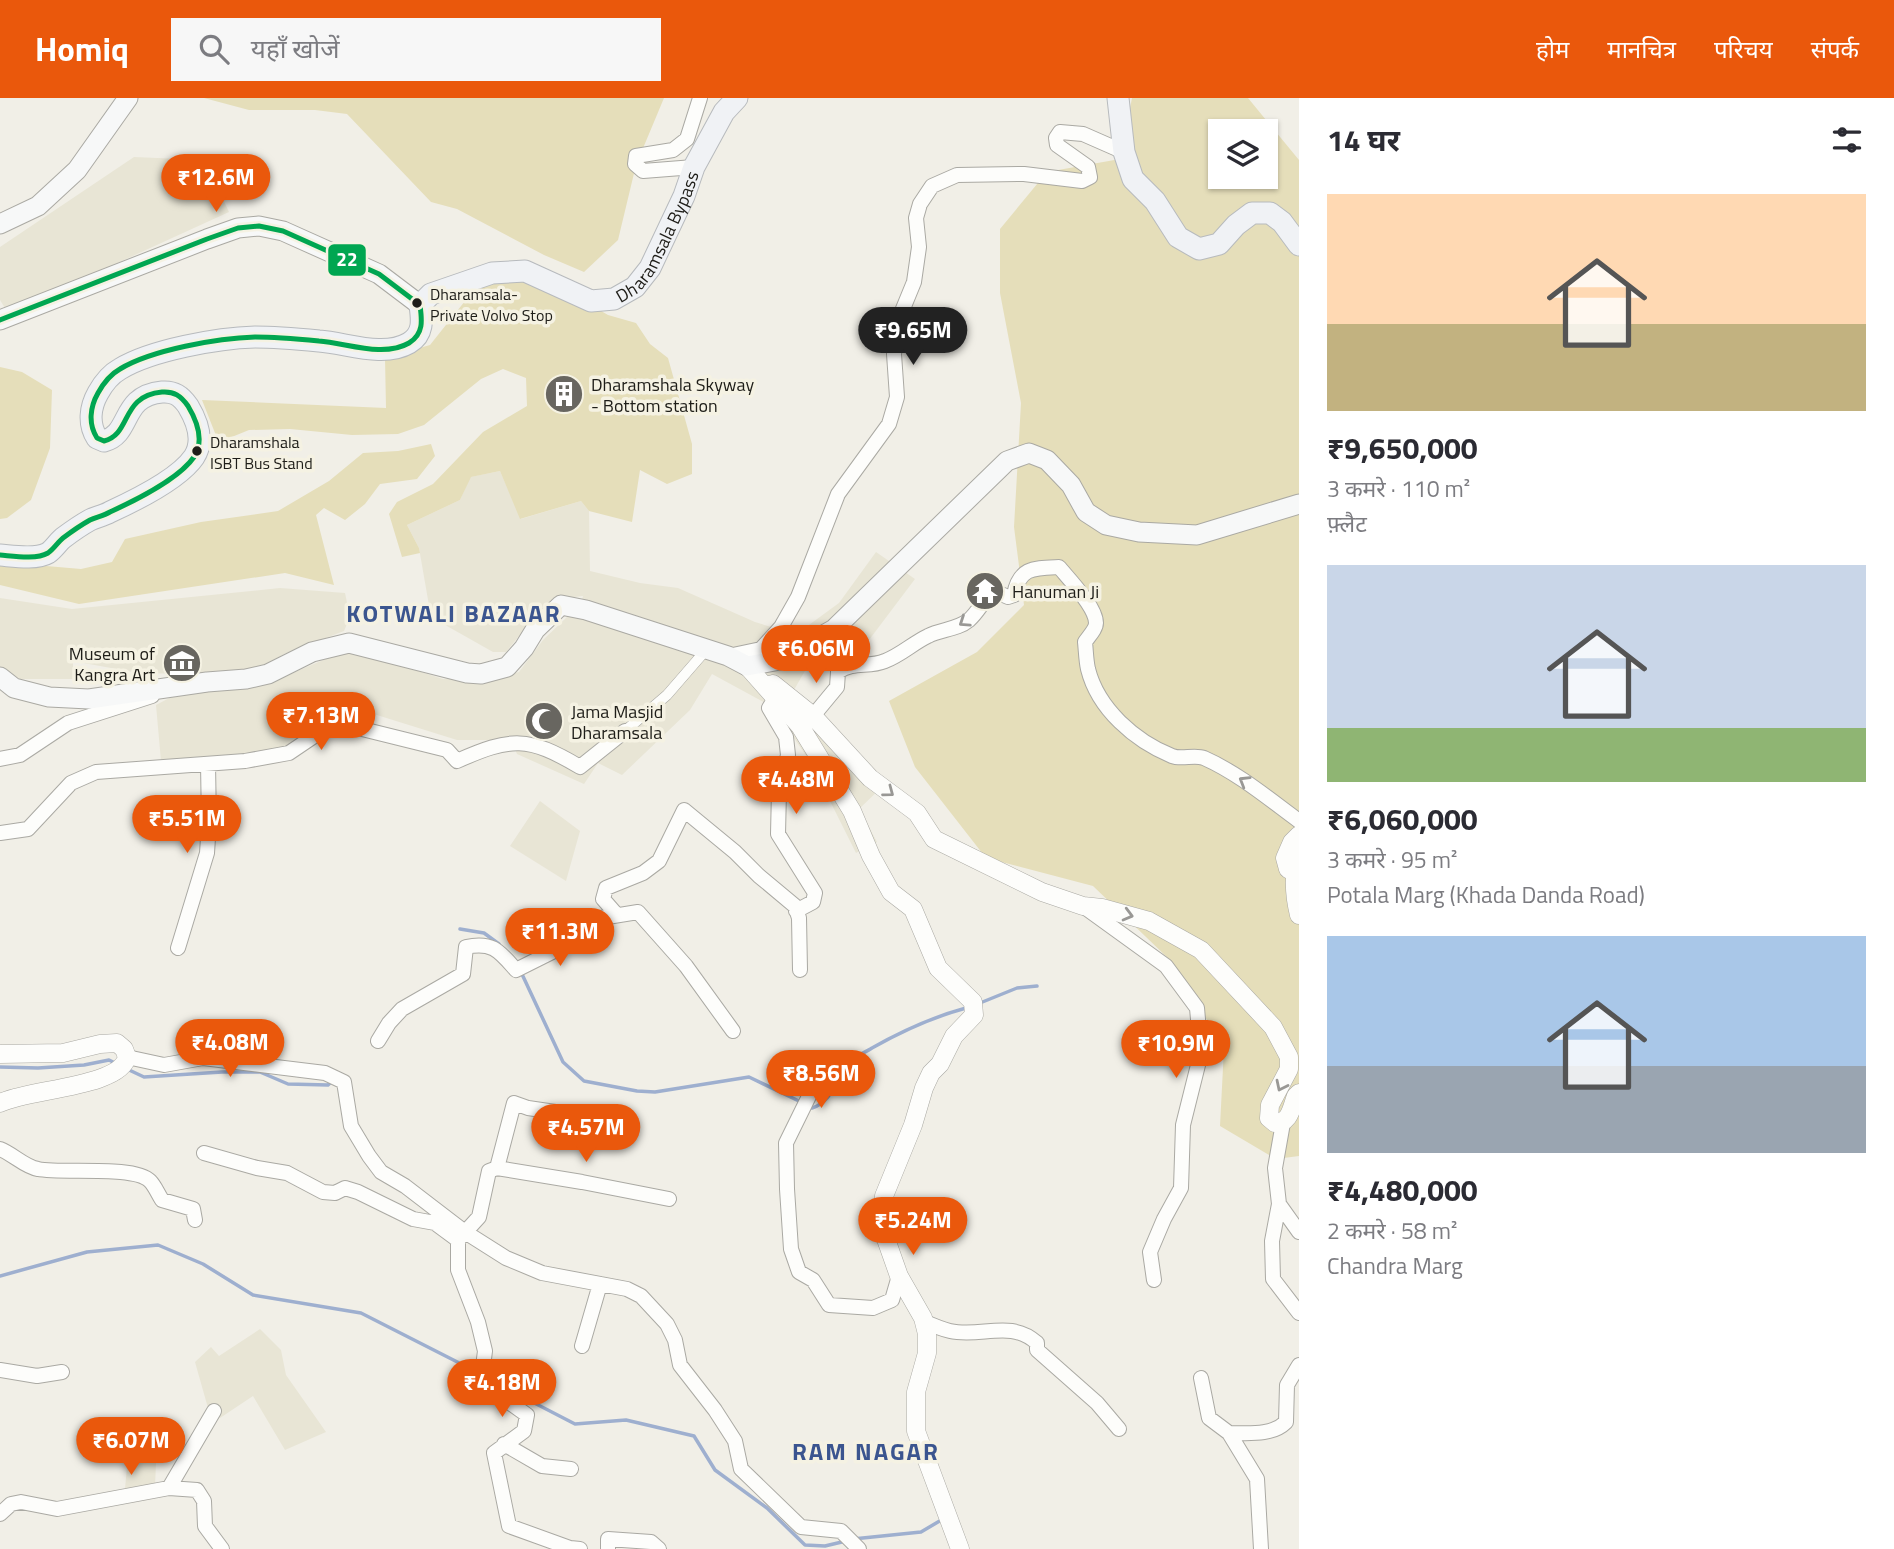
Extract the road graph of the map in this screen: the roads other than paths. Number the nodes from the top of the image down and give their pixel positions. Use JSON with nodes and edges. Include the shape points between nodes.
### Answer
{"nodes":[{"id":1,"x":128,"y":98,"type":"edge"},
{"id":2,"x":700,"y":98,"type":"edge"},
{"id":3,"x":737,"y":98,"type":"edge"},
{"id":4,"x":1118,"y":98,"type":"edge"},
{"id":5,"x":1124,"y":152,"type":"junction"},
{"id":6,"x":694,"y":167,"type":"junction"},
{"id":7,"x":0,"y":223,"type":"edge"},
{"id":8,"x":1299,"y":245,"type":"edge"},
{"id":9,"x":420,"y":305,"type":"junction"},
{"id":10,"x":0,"y":320,"type":"edge"},
{"id":11,"x":1299,"y":504,"type":"edge"},
{"id":12,"x":0,"y":555,"type":"edge"},
{"id":13,"x":706,"y":650,"type":"junction"},
{"id":14,"x":728,"y":656,"type":"junction"},
{"id":15,"x":747,"y":666,"type":"junction"},
{"id":16,"x":0,"y":677,"type":"edge"},
{"id":17,"x":163,"y":689,"type":"junction"},
{"id":18,"x":772,"y":698,"type":"junction"},
{"id":19,"x":813,"y":716,"type":"junction"},
{"id":20,"x":625,"y":731,"type":"joint"},
{"id":21,"x":0,"y":759,"type":"edge"},
{"id":22,"x":208,"y":764,"type":"junction"},
{"id":23,"x":1299,"y":821,"type":"edge"},
{"id":24,"x":0,"y":833,"type":"edge"},
{"id":25,"x":1299,"y":835,"type":"edge"},
{"id":26,"x":1299,"y":854,"type":"edge"},
{"id":27,"x":1295,"y":873,"type":"junction"},
{"id":28,"x":1083,"y":906,"type":"junction"},
{"id":29,"x":796,"y":911,"type":"junction"},
{"id":30,"x":617,"y":915,"type":"junction"},
{"id":31,"x":1299,"y":915,"type":"edge"},
{"id":32,"x":178,"y":948,"type":"dead end"},
{"id":33,"x":800,"y":970,"type":"dead end"},
{"id":34,"x":733,"y":1031,"type":"dead end"},
{"id":35,"x":378,"y":1041,"type":"dead end"},
{"id":36,"x":0,"y":1054,"type":"edge"},
{"id":37,"x":125,"y":1062,"type":"junction"},
{"id":38,"x":816,"y":1082,"type":"dead end"},
{"id":39,"x":1299,"y":1093,"type":"edge"},
{"id":40,"x":0,"y":1103,"type":"edge"},
{"id":41,"x":623,"y":1122,"type":"dead end"},
{"id":42,"x":1283,"y":1123,"type":"junction"},
{"id":43,"x":0,"y":1149,"type":"edge"},
{"id":44,"x":204,"y":1153,"type":"dead end"},
{"id":45,"x":496,"y":1168,"type":"junction"},
{"id":46,"x":669,"y":1199,"type":"dead end"},
{"id":47,"x":1279,"y":1204,"type":"junction"},
{"id":48,"x":195,"y":1220,"type":"dead end"},
{"id":49,"x":1299,"y":1232,"type":"edge"},
{"id":50,"x":462,"y":1236,"type":"junction"},
{"id":51,"x":899,"y":1276,"type":"junction"},
{"id":52,"x":1154,"y":1280,"type":"dead end"},
{"id":53,"x":600,"y":1284,"type":"junction"},
{"id":54,"x":1299,"y":1313,"type":"edge"},
{"id":55,"x":923,"y":1321,"type":"junction"},
{"id":56,"x":582,"y":1346,"type":"dead end"},
{"id":57,"x":1299,"y":1365,"type":"edge"},
{"id":58,"x":0,"y":1370,"type":"edge"},
{"id":59,"x":62,"y":1372,"type":"dead end"},
{"id":60,"x":1201,"y":1378,"type":"dead end"},
{"id":61,"x":214,"y":1411,"type":"dead end"},
{"id":62,"x":1119,"y":1429,"type":"dead end"},
{"id":63,"x":1229,"y":1433,"type":"junction"},
{"id":64,"x":504,"y":1444,"type":"junction"},
{"id":65,"x":571,"y":1469,"type":"dead end"},
{"id":66,"x":169,"y":1488,"type":"junction"},
{"id":67,"x":0,"y":1514,"type":"edge"},
{"id":68,"x":958,"y":1542,"type":"edge"},
{"id":69,"x":222,"y":1549,"type":"edge"},
{"id":70,"x":580,"y":1549,"type":"edge"},
{"id":71,"x":608,"y":1549,"type":"edge"},
{"id":72,"x":659,"y":1549,"type":"edge"},
{"id":73,"x":859,"y":1549,"type":"edge"},
{"id":74,"x":1261,"y":1549,"type":"edge"}],
"edges":[{"from":1,"to":7,"type":"main road","via":[[77,170],[38,206]]},
{"from":2,"to":6,"type":"street","via":[[687,139],[673,150],[636,156],[635,164],[643,171]]},
{"from":3,"to":6,"type":"main road","name":"Dharamsala Bypass","via":[[724,112]]},
{"from":4,"to":5,"type":"main road"},
{"from":5,"to":8,"type":"main road","via":[[1133,179],[1155,201],[1178,237],[1199,249],[1219,244],[1252,213],[1270,213]]},
{"from":5,"to":14,"type":"street","via":[[1083,134],[1060,132],[1057,145],[1088,167],[1090,177],[1082,181],[1024,174],[957,175],[932,186],[916,218],[919,247],[914,282],[898,321],[894,354],[897,397],[889,424],[838,494],[781,627],[761,649]]},
{"from":6,"to":9,"type":"main road","name":"Dharamsala Bypass","via":[[650,268],[635,287],[614,299],[592,301],[525,271],[492,273],[461,282],[431,294]]},
{"from":9,"to":10,"type":"main road","via":[[379,274],[283,231],[259,226],[207,239]]},
{"from":9,"to":12,"type":"main road","via":[[418,336],[391,348],[253,337],[191,345],[119,369],[93,404],[91,426],[97,438],[104,441],[115,436],[139,399],[172,392],[187,405],[198,428],[195,456],[177,474],[93,518],[47,554]]},
{"from":11,"to":15,"type":"main road","via":[[1197,535],[1139,532],[1107,525],[1086,512],[1071,485],[1047,460],[1029,453],[1007,461],[834,629],[779,660]]},
{"from":13,"to":14,"type":"main road"},
{"from":13,"to":17,"type":"main road","via":[[561,605],[507,667],[481,674],[349,643],[312,652],[268,674]]},
{"from":13,"to":20,"type":"street","via":[[667,695]]},
{"from":14,"to":15,"type":"main road"},
{"from":15,"to":18,"type":"street"},
{"from":15,"to":19,"type":"street"},
{"from":16,"to":17,"type":"main road","via":[[14,688],[49,697],[89,699]]},
{"from":17,"to":21,"type":"street","via":[[147,699],[68,723],[20,755]]},
{"from":18,"to":29,"type":"street","via":[[769,709],[786,737],[788,755],[779,790],[778,834],[815,893],[813,902]]},
{"from":18,"to":51,"type":"street","via":[[800,726],[852,811],[891,892],[913,909],[938,968],[974,1008],[928,1081],[884,1196],[881,1225]]},
{"from":23,"to":19,"type":"street","one_way":true,"via":[[1252,785],[1201,756],[1175,757],[1134,736],[1096,689],[1085,642],[1096,618],[1059,567],[1022,574],[1014,595],[995,591],[968,622],[929,635],[898,656],[881,663],[847,665],[838,672],[837,687]]},
{"from":19,"to":28,"type":"street","one_way":true,"via":[[870,778],[917,813],[934,839],[1033,888]]},
{"from":20,"to":22,"type":"street","via":[[580,766],[546,749],[510,742],[457,761],[447,750],[342,724],[323,730],[289,753]]},
{"from":22,"to":24,"type":"street","via":[[96,772],[71,783],[27,829]]},
{"from":22,"to":32,"type":"street","via":[[206,853]]},
{"from":25,"to":27,"type":"street","via":[[1284,858],[1288,870]]},
{"from":26,"to":27,"type":"street"},
{"from":27,"to":31,"type":"street"},
{"from":28,"to":42,"type":"street","one_way":true,"via":[[1149,921],[1201,950],[1215,964],[1273,1027],[1289,1057],[1289,1069],[1270,1105],[1269,1118]]},
{"from":28,"to":52,"type":"street","via":[[1166,966],[1197,1008],[1201,1053],[1184,1125],[1181,1188],[1150,1252]]},
{"from":29,"to":30,"type":"street","via":[[684,810],[659,861],[606,888],[603,900]]},
{"from":29,"to":33,"type":"street"},
{"from":30,"to":34,"type":"street","via":[[638,912],[686,966]]},
{"from":30,"to":35,"type":"street","via":[[595,919],[578,939],[516,970],[496,948],[466,947],[463,974],[402,1009]]},
{"from":36,"to":37,"type":"street","via":[[63,1054],[117,1043],[124,1049]]},
{"from":37,"to":40,"type":"street","via":[[106,1078]]},
{"from":37,"to":50,"type":"street","via":[[164,1065],[203,1058],[325,1073],[344,1082],[351,1126],[381,1172],[405,1186]]},
{"from":38,"to":51,"type":"street","via":[[786,1143],[791,1249],[799,1272],[813,1280],[829,1305],[873,1308],[892,1300]]},
{"from":39,"to":42,"type":"street"},
{"from":41,"to":45,"type":"street","via":[[514,1103]]},
{"from":42,"to":47,"type":"street","via":[[1275,1168]]},
{"from":43,"to":48,"type":"street","via":[[36,1169],[139,1175],[149,1180],[162,1199],[193,1209]]},
{"from":44,"to":50,"type":"street","via":[[287,1173],[323,1192],[345,1188],[358,1192]]},
{"from":45,"to":46,"type":"street"},
{"from":45,"to":50,"type":"street","via":[[489,1171],[479,1217]]},
{"from":47,"to":49,"type":"street"},
{"from":47,"to":54,"type":"street","via":[[1272,1241],[1273,1279]]},
{"from":50,"to":53,"type":"street","via":[[542,1273]]},
{"from":50,"to":64,"type":"street","via":[[458,1270],[485,1351],[481,1382],[527,1415],[524,1431]]},
{"from":51,"to":55,"type":"street"},
{"from":53,"to":56,"type":"street"},
{"from":53,"to":73,"type":"street","via":[[641,1296],[667,1324],[676,1340],[680,1365],[735,1441],[741,1469],[801,1527],[841,1531]]},
{"from":55,"to":62,"type":"street","via":[[952,1332],[1008,1329],[1028,1335],[1037,1343],[1037,1350]]},
{"from":55,"to":68,"type":"street","via":[[927,1353],[916,1392],[916,1431]]},
{"from":57,"to":63,"type":"street","via":[[1287,1385],[1286,1422],[1279,1429]]},
{"from":58,"to":59,"type":"street","via":[[37,1376]]},
{"from":60,"to":63,"type":"street","via":[[1209,1418]]},
{"from":61,"to":66,"type":"street"},
{"from":63,"to":74,"type":"street","via":[[1257,1479]]},
{"from":64,"to":65,"type":"street","via":[[542,1466]]},
{"from":64,"to":70,"type":"street","via":[[494,1453],[509,1526]]},
{"from":66,"to":67,"type":"street","via":[[57,1509],[21,1502]]},
{"from":66,"to":69,"type":"street","via":[[197,1490],[204,1501],[205,1526]]},
{"from":71,"to":72,"type":"street","via":[[608,1539],[652,1542]]}]}
